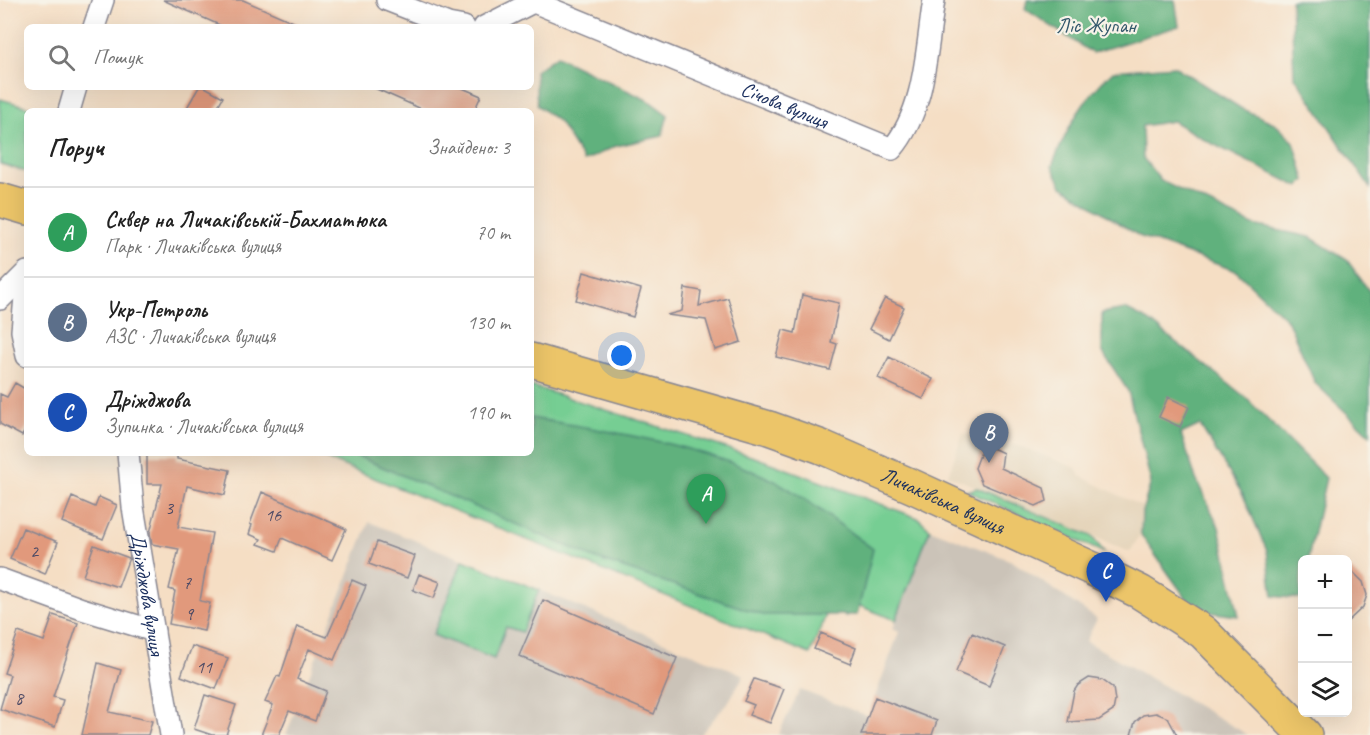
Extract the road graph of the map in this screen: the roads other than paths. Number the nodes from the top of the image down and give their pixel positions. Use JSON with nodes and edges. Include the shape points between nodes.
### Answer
{"nodes":[{"id":1,"x":103,"y":0,"type":"edge"},
{"id":2,"x":387,"y":0,"type":"edge"},
{"id":3,"x":934,"y":0,"type":"edge"},
{"id":4,"x":531,"y":1,"type":"edge"},
{"id":5,"x":95,"y":24,"type":"edge"},
{"id":6,"x":448,"y":24,"type":"edge"},
{"id":7,"x":489,"y":24,"type":"edge"},
{"id":8,"x":75,"y":90,"type":"edge"},
{"id":9,"x":70,"y":108,"type":"edge"},
{"id":10,"x":0,"y":200,"type":"edge"},
{"id":11,"x":24,"y":207,"type":"edge"},
{"id":12,"x":24,"y":276,"type":"edge"},
{"id":13,"x":0,"y":299,"type":"edge"},
{"id":14,"x":24,"y":308,"type":"edge"},
{"id":15,"x":24,"y":341,"type":"edge"},
{"id":16,"x":534,"y":361,"type":"edge"},
{"id":17,"x":128,"y":456,"type":"edge"},
{"id":18,"x":0,"y":579,"type":"edge"},
{"id":19,"x":154,"y":631,"type":"junction"},
{"id":20,"x":171,"y":735,"type":"edge"},
{"id":21,"x":1305,"y":735,"type":"edge"}],
"edges":[{"from":1,"to":5,"type":"street"},
{"from":2,"to":6,"type":"street"},
{"from":3,"to":4,"type":"street","name":"Січова вулиця","via":[[918,99],[908,126],[892,149]]},
{"from":4,"to":7,"type":"street"},
{"from":8,"to":9,"type":"street"},
{"from":10,"to":11,"type":"main road"},
{"from":12,"to":13,"type":"street"},
{"from":14,"to":15,"type":"street"},
{"from":16,"to":21,"type":"main road","name":"Личаківська вулиця","via":[[769,428],[822,447],[1093,569],[1140,592],[1203,632]]},
{"from":17,"to":19,"type":"street","name":"Дріжджова вулиця"},
{"from":18,"to":19,"type":"street"},
{"from":19,"to":20,"type":"street","name":"Дріжджова вулиця"}]}
